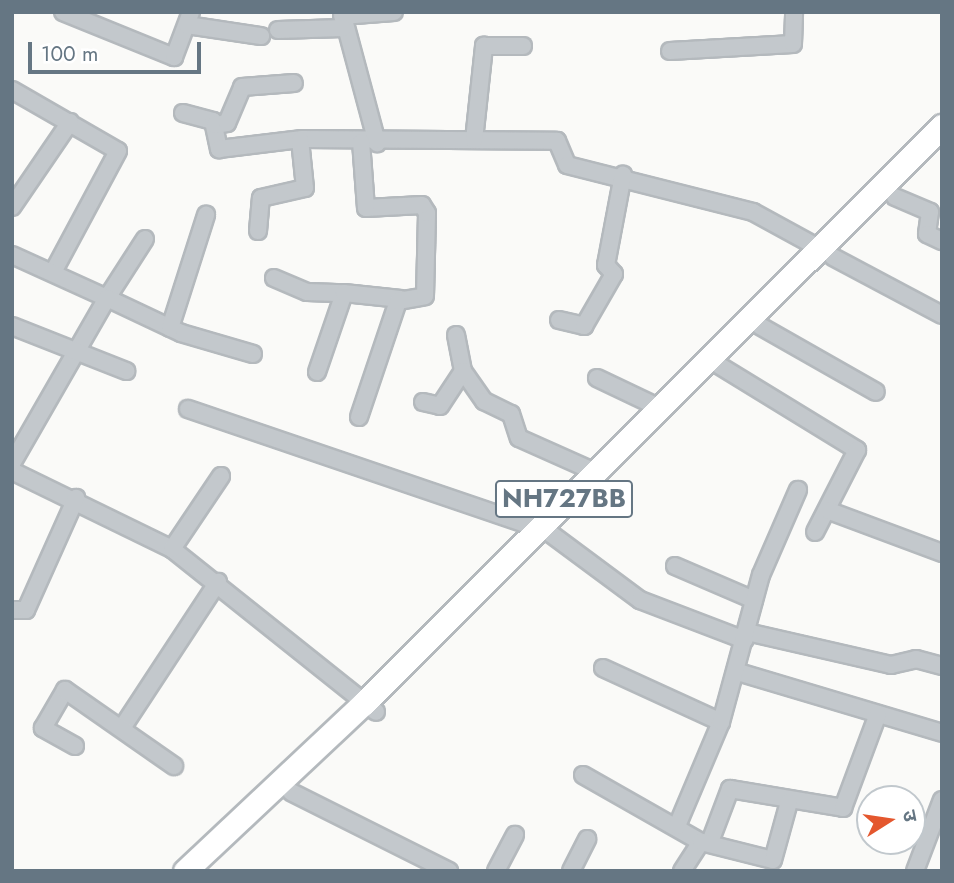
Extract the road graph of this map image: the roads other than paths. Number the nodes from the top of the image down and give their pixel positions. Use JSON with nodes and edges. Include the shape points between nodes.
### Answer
{"nodes":[{"id":1,"x":64,"y":12,"type":"edge"},
{"id":2,"x":394,"y":12,"type":"edge"},
{"id":3,"x":794,"y":12,"type":"edge"},
{"id":4,"x":189,"y":19,"type":"edge"},
{"id":5,"x":342,"y":19,"type":"edge"},
{"id":6,"x":278,"y":30,"type":"dead end"},
{"id":7,"x":261,"y":36,"type":"dead end"},
{"id":8,"x":523,"y":46,"type":"dead end"},
{"id":9,"x":670,"y":51,"type":"dead end"},
{"id":10,"x":294,"y":83,"type":"dead end"},
{"id":11,"x":12,"y":90,"type":"edge"},
{"id":12,"x":183,"y":113,"type":"dead end"},
{"id":13,"x":70,"y":122,"type":"junction"},
{"id":14,"x":215,"y":125,"type":"junction"},
{"id":15,"x":942,"y":126,"type":"edge"},
{"id":16,"x":300,"y":140,"type":"junction"},
{"id":17,"x":474,"y":140,"type":"junction"},
{"id":18,"x":369,"y":142,"type":"junction"},
{"id":19,"x":942,"y":149,"type":"edge"},
{"id":20,"x":623,"y":175,"type":"junction"},
{"id":21,"x":895,"y":197,"type":"junction"},
{"id":22,"x":12,"y":207,"type":"edge"},
{"id":23,"x":206,"y":215,"type":"dead end"},
{"id":24,"x":258,"y":231,"type":"dead end"},
{"id":25,"x":145,"y":239,"type":"dead end"},
{"id":26,"x":942,"y":240,"type":"edge"},
{"id":27,"x":826,"y":253,"type":"junction"},
{"id":28,"x":12,"y":255,"type":"edge"},
{"id":29,"x":53,"y":272,"type":"junction"},
{"id":30,"x":274,"y":278,"type":"dead end"},
{"id":31,"x":344,"y":293,"type":"junction"},
{"id":32,"x":107,"y":298,"type":"junction"},
{"id":33,"x":401,"y":299,"type":"junction"},
{"id":34,"x":942,"y":315,"type":"edge"},
{"id":35,"x":559,"y":320,"type":"dead end"},
{"id":36,"x":12,"y":326,"type":"edge"},
{"id":37,"x":760,"y":326,"type":"junction"},
{"id":38,"x":170,"y":328,"type":"junction"},
{"id":39,"x":456,"y":335,"type":"dead end"},
{"id":40,"x":76,"y":348,"type":"junction"},
{"id":41,"x":253,"y":354,"type":"dead end"},
{"id":42,"x":720,"y":366,"type":"junction"},
{"id":43,"x":126,"y":371,"type":"dead end"},
{"id":44,"x":463,"y":371,"type":"junction"},
{"id":45,"x":317,"y":372,"type":"dead end"},
{"id":46,"x":597,"y":378,"type":"dead end"},
{"id":47,"x":876,"y":392,"type":"dead end"},
{"id":48,"x":423,"y":401,"type":"dead end"},
{"id":49,"x":658,"y":407,"type":"junction"},
{"id":50,"x":188,"y":409,"type":"dead end"},
{"id":51,"x":359,"y":417,"type":"dead end"},
{"id":52,"x":12,"y":463,"type":"edge"},
{"id":53,"x":12,"y":471,"type":"edge"},
{"id":54,"x":593,"y":471,"type":"junction"},
{"id":55,"x":221,"y":476,"type":"dead end"},
{"id":56,"x":798,"y":490,"type":"dead end"},
{"id":57,"x":76,"y":498,"type":"junction"},
{"id":58,"x":827,"y":510,"type":"junction"},
{"id":59,"x":543,"y":530,"type":"junction"},
{"id":60,"x":816,"y":532,"type":"dead end"},
{"id":61,"x":172,"y":549,"type":"junction"},
{"id":62,"x":942,"y":554,"type":"edge"},
{"id":63,"x":675,"y":566,"type":"dead end"},
{"id":64,"x":218,"y":582,"type":"junction"},
{"id":65,"x":754,"y":600,"type":"junction"},
{"id":66,"x":12,"y":610,"type":"edge"},
{"id":67,"x":746,"y":636,"type":"junction"},
{"id":68,"x":942,"y":666,"type":"edge"},
{"id":69,"x":603,"y":668,"type":"dead end"},
{"id":70,"x":738,"y":672,"type":"junction"},
{"id":71,"x":370,"y":707,"type":"junction"},
{"id":72,"x":878,"y":714,"type":"junction"},
{"id":73,"x":721,"y":722,"type":"junction"},
{"id":74,"x":122,"y":728,"type":"junction"},
{"id":75,"x":942,"y":733,"type":"edge"},
{"id":76,"x":75,"y":746,"type":"dead end"},
{"id":77,"x":174,"y":766,"type":"dead end"},
{"id":78,"x":583,"y":775,"type":"dead end"},
{"id":79,"x":291,"y":792,"type":"junction"},
{"id":80,"x":789,"y":802,"type":"junction"},
{"id":81,"x":940,"y":809,"type":"edge"},
{"id":82,"x":677,"y":826,"type":"junction"},
{"id":83,"x":515,"y":835,"type":"dead end"},
{"id":84,"x":587,"y":839,"type":"dead end"},
{"id":85,"x":705,"y":842,"type":"junction"},
{"id":86,"x":186,"y":871,"type":"edge"},
{"id":87,"x":208,"y":871,"type":"edge"},
{"id":88,"x":449,"y":871,"type":"edge"},
{"id":89,"x":496,"y":871,"type":"edge"},
{"id":90,"x":571,"y":871,"type":"edge"},
{"id":91,"x":682,"y":871,"type":"edge"},
{"id":92,"x":915,"y":871,"type":"edge"}],
"edges":[{"from":1,"to":4,"type":"street","via":[[174,57]]},
{"from":2,"to":5,"type":"street"},
{"from":3,"to":9,"type":"street","via":[[793,44]]},
{"from":4,"to":7,"type":"street"},
{"from":5,"to":6,"type":"street"},
{"from":5,"to":18,"type":"street","via":[[374,114]]},
{"from":8,"to":17,"type":"street","via":[[484,46]]},
{"from":10,"to":14,"type":"street","via":[[242,87],[227,123]]},
{"from":11,"to":13,"type":"street"},
{"from":12,"to":14,"type":"street"},
{"from":13,"to":22,"type":"street"},
{"from":13,"to":29,"type":"street","via":[[118,154]]},
{"from":14,"to":16,"type":"street","via":[[219,149]]},
{"from":15,"to":27,"type":"highway","number":"NH727BB"},
{"from":16,"to":18,"type":"street"},
{"from":16,"to":24,"type":"street","via":[[305,188],[261,198]]},
{"from":17,"to":18,"type":"street"},
{"from":17,"to":20,"type":"street","via":[[557,141],[567,164]]},
{"from":18,"to":33,"type":"street","via":[[366,208],[426,208],[425,296]]},
{"from":19,"to":21,"type":"highway","number":"NH727BB"},
{"from":20,"to":27,"type":"street","via":[[753,212]]},
{"from":20,"to":35,"type":"street","via":[[606,265],[614,274],[584,326]]},
{"from":21,"to":26,"type":"street","via":[[930,212],[927,234]]},
{"from":21,"to":27,"type":"highway","number":"NH727BB"},
{"from":23,"to":38,"type":"street"},
{"from":25,"to":32,"type":"street"},
{"from":27,"to":34,"type":"street"},
{"from":27,"to":37,"type":"highway","number":"NH727BB"},
{"from":27,"to":49,"type":"highway","number":"NH727BB"},
{"from":28,"to":29,"type":"street"},
{"from":29,"to":32,"type":"street"},
{"from":30,"to":31,"type":"street","via":[[307,292]]},
{"from":31,"to":33,"type":"street"},
{"from":31,"to":45,"type":"street"},
{"from":32,"to":38,"type":"street"},
{"from":32,"to":40,"type":"street"},
{"from":33,"to":51,"type":"street"},
{"from":36,"to":40,"type":"street"},
{"from":37,"to":42,"type":"highway","number":"NH727BB"},
{"from":37,"to":47,"type":"street"},
{"from":38,"to":41,"type":"street"},
{"from":39,"to":44,"type":"street"},
{"from":40,"to":43,"type":"street"},
{"from":40,"to":52,"type":"street"},
{"from":42,"to":58,"type":"street","via":[[857,450]]},
{"from":42,"to":59,"type":"highway","number":"NH727BB"},
{"from":44,"to":48,"type":"street","via":[[440,407]]},
{"from":44,"to":54,"type":"street","via":[[484,401],[511,414],[519,438]]},
{"from":46,"to":49,"type":"street"},
{"from":49,"to":54,"type":"highway","number":"NH727BB"},
{"from":50,"to":59,"type":"street"},
{"from":53,"to":57,"type":"street"},
{"from":54,"to":59,"type":"highway","number":"NH727BB"},
{"from":55,"to":61,"type":"street"},
{"from":56,"to":65,"type":"street"},
{"from":57,"to":61,"type":"street"},
{"from":57,"to":66,"type":"street","via":[[26,610]]},
{"from":58,"to":60,"type":"street"},
{"from":58,"to":62,"type":"street"},
{"from":59,"to":67,"type":"street","via":[[640,600]]},
{"from":59,"to":71,"type":"highway","number":"NH727BB"},
{"from":61,"to":64,"type":"street"},
{"from":63,"to":65,"type":"street"},
{"from":64,"to":71,"type":"street"},
{"from":64,"to":74,"type":"street"},
{"from":65,"to":67,"type":"street"},
{"from":67,"to":68,"type":"street","via":[[891,665],[916,659]]},
{"from":67,"to":70,"type":"street"},
{"from":69,"to":73,"type":"street"},
{"from":70,"to":72,"type":"street"},
{"from":70,"to":73,"type":"street"},
{"from":71,"to":79,"type":"highway","number":"NH727BB"},
{"from":71,"to":86,"type":"highway","number":"NH727BB"},
{"from":72,"to":75,"type":"street"},
{"from":72,"to":80,"type":"street","via":[[843,808]]},
{"from":73,"to":82,"type":"street"},
{"from":74,"to":76,"type":"street","via":[[65,690],[43,728]]},
{"from":74,"to":77,"type":"street"},
{"from":78,"to":82,"type":"street"},
{"from":79,"to":87,"type":"highway","number":"NH727BB"},
{"from":79,"to":88,"type":"street"},
{"from":80,"to":85,"type":"street","via":[[730,789]]},
{"from":80,"to":85,"type":"street","via":[[773,860]]},
{"from":81,"to":92,"type":"street"},
{"from":82,"to":85,"type":"street"},
{"from":83,"to":89,"type":"street"},
{"from":84,"to":90,"type":"street"},
{"from":85,"to":91,"type":"street"}]}
